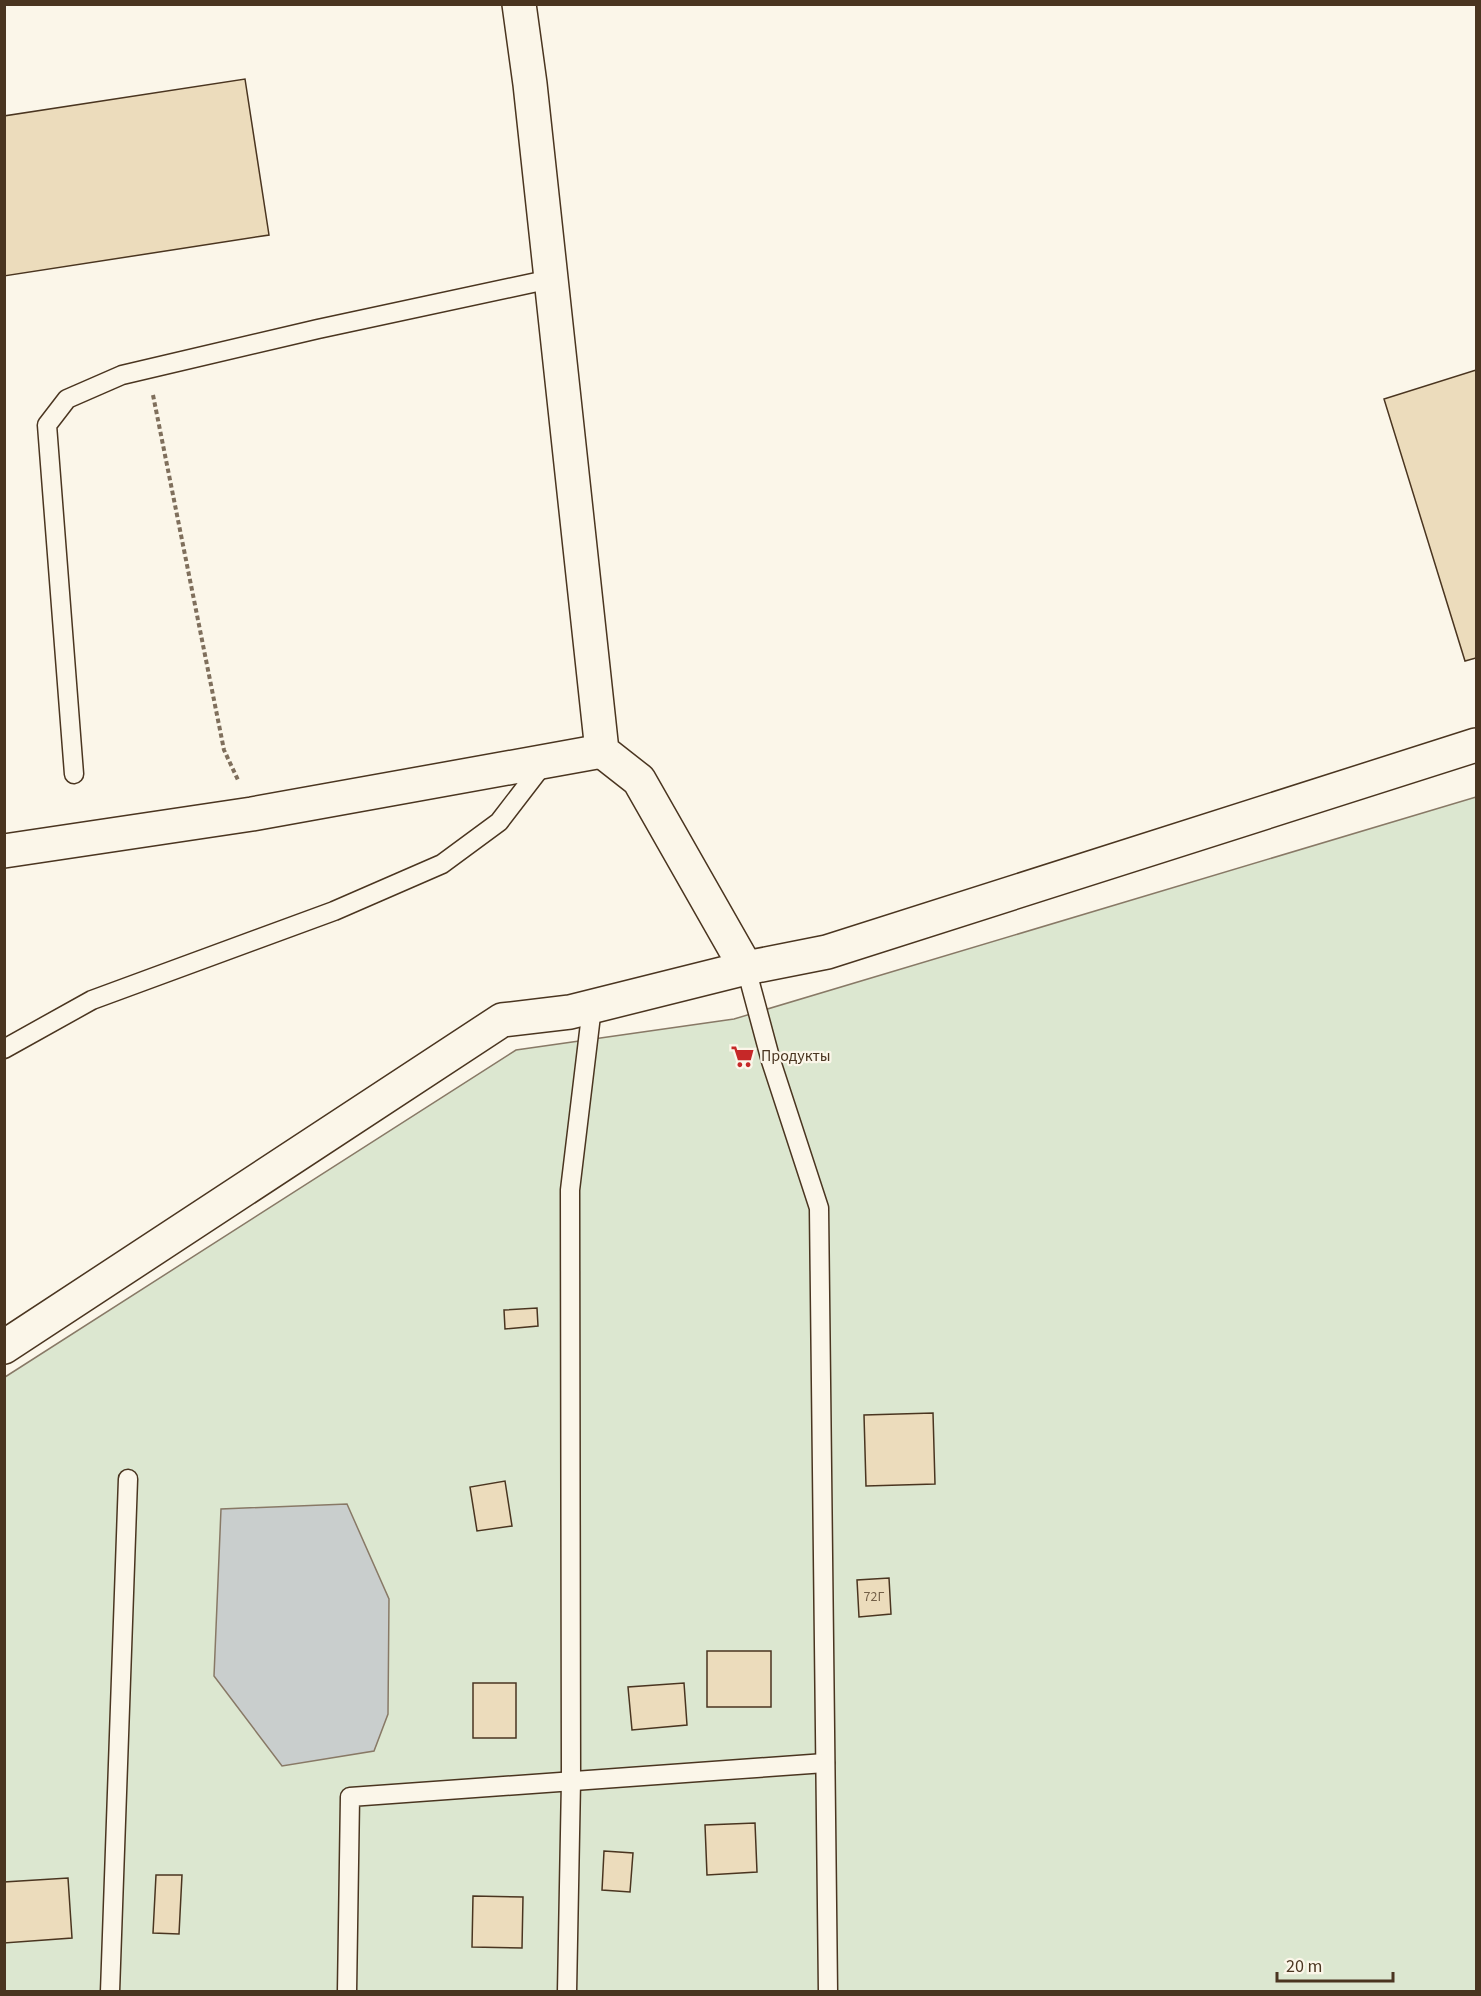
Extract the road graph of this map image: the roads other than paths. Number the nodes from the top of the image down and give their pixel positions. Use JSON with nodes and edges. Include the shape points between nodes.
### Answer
{"nodes":[{"id":1,"x":519,"y":4,"type":"edge"},
{"id":2,"x":551,"y":279,"type":"junction"},
{"id":3,"x":1476,"y":745,"type":"edge"},
{"id":4,"x":602,"y":751,"type":"junction"},
{"id":5,"x":546,"y":761,"type":"junction"},
{"id":6,"x":74,"y":774,"type":"dead end"},
{"id":7,"x":4,"y":850,"type":"edge"},
{"id":8,"x":746,"y":968,"type":"junction"},
{"id":9,"x":592,"y":1007,"type":"junction"},
{"id":10,"x":4,"y":1049,"type":"edge"},
{"id":11,"x":4,"y":1347,"type":"edge"},
{"id":12,"x":128,"y":1479,"type":"dead end"},
{"id":13,"x":825,"y":1763,"type":"junction"},
{"id":14,"x":571,"y":1781,"type":"junction"},
{"id":15,"x":110,"y":1992,"type":"edge"},
{"id":16,"x":347,"y":1992,"type":"edge"},
{"id":17,"x":567,"y":1992,"type":"edge"},
{"id":18,"x":828,"y":1992,"type":"edge"}],
"edges":[{"from":1,"to":2,"type":"street"},
{"from":2,"to":4,"type":"street"},
{"from":2,"to":6,"type":"lane","via":[[122,375],[67,399],[47,425]]},
{"from":3,"to":8,"type":"street","via":[[827,952]]},
{"from":4,"to":5,"type":"street"},
{"from":4,"to":8,"type":"street","via":[[639,780]]},
{"from":5,"to":7,"type":"street","via":[[252,814]]},
{"from":5,"to":10,"type":"lane","via":[[499,822],[442,864],[334,911],[92,1000]]},
{"from":8,"to":9,"type":"street"},
{"from":8,"to":13,"type":"lane","via":[[771,1061],[819,1208]]},
{"from":9,"to":11,"type":"street","via":[[502,1020]]},
{"from":9,"to":14,"type":"lane","via":[[570,1190]]},
{"from":12,"to":15,"type":"lane"},
{"from":13,"to":14,"type":"lane"},
{"from":13,"to":18,"type":"lane"},
{"from":14,"to":16,"type":"lane","via":[[350,1797]]},
{"from":14,"to":17,"type":"lane"}]}
